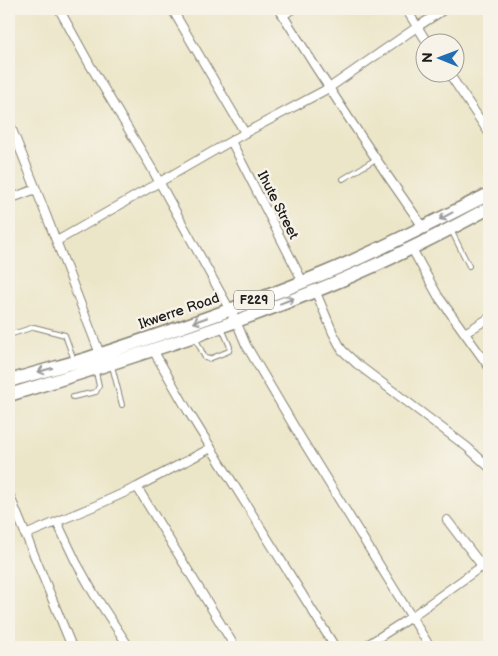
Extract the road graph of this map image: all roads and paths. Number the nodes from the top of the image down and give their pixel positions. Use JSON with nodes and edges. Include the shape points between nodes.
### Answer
{"nodes":[{"id":1,"x":59,"y":9,"type":"edge"},
{"id":2,"x":172,"y":9,"type":"edge"},
{"id":3,"x":279,"y":9,"type":"edge"},
{"id":4,"x":296,"y":9,"type":"edge"},
{"id":5,"x":406,"y":9,"type":"edge"},
{"id":6,"x":445,"y":9,"type":"edge"},
{"id":7,"x":284,"y":17,"type":"junction"},
{"id":8,"x":416,"y":26,"type":"junction"},
{"id":9,"x":420,"y":32,"type":"edge"},
{"id":10,"x":455,"y":82,"type":"edge"},
{"id":11,"x":328,"y":88,"type":"junction"},
{"id":12,"x":9,"y":122,"type":"edge"},
{"id":13,"x":245,"y":133,"type":"junction"},
{"id":14,"x":489,"y":133,"type":"edge"},
{"id":15,"x":231,"y":140,"type":"junction"},
{"id":16,"x":376,"y":159,"type":"junction"},
{"id":17,"x":343,"y":179,"type":"dead end"},
{"id":18,"x":160,"y":182,"type":"junction"},
{"id":19,"x":36,"y":189,"type":"junction"},
{"id":20,"x":489,"y":194,"type":"edge"},
{"id":21,"x":9,"y":199,"type":"edge"},
{"id":22,"x":489,"y":208,"type":"edge"},
{"id":23,"x":424,"y":227,"type":"junction"},
{"id":24,"x":450,"y":228,"type":"junction"},
{"id":25,"x":57,"y":241,"type":"junction"},
{"id":26,"x":412,"y":247,"type":"junction"},
{"id":27,"x":469,"y":266,"type":"dead end"},
{"id":28,"x":303,"y":282,"type":"junction"},
{"id":29,"x":315,"y":290,"type":"junction"},
{"id":30,"x":232,"y":315,"type":"junction"},
{"id":31,"x":489,"y":318,"type":"edge"},
{"id":32,"x":221,"y":326,"type":"junction"},
{"id":33,"x":465,"y":333,"type":"junction"},
{"id":34,"x":9,"y":335,"type":"edge"},
{"id":35,"x":194,"y":336,"type":"junction"},
{"id":36,"x":153,"y":350,"type":"junction"},
{"id":37,"x":100,"y":354,"type":"junction"},
{"id":38,"x":75,"y":362,"type":"junction"},
{"id":39,"x":111,"y":364,"type":"junction"},
{"id":40,"x":489,"y":367,"type":"edge"},
{"id":41,"x":95,"y":369,"type":"junction"},
{"id":42,"x":9,"y":381,"type":"edge"},
{"id":43,"x":9,"y":395,"type":"edge"},
{"id":44,"x":73,"y":397,"type":"dead end"},
{"id":45,"x":122,"y":405,"type":"dead end"},
{"id":46,"x":211,"y":448,"type":"junction"},
{"id":47,"x":489,"y":467,"type":"edge"},
{"id":48,"x":137,"y":487,"type":"junction"},
{"id":49,"x":9,"y":494,"type":"edge"},
{"id":50,"x":447,"y":520,"type":"dead end"},
{"id":51,"x":57,"y":522,"type":"junction"},
{"id":52,"x":25,"y":535,"type":"junction"},
{"id":53,"x":482,"y":566,"type":"junction"},
{"id":54,"x":489,"y":575,"type":"edge"},
{"id":55,"x":411,"y":617,"type":"junction"},
{"id":56,"x":72,"y":647,"type":"edge"},
{"id":57,"x":129,"y":647,"type":"edge"},
{"id":58,"x":235,"y":647,"type":"edge"},
{"id":59,"x":335,"y":647,"type":"edge"},
{"id":60,"x":364,"y":647,"type":"edge"},
{"id":61,"x":430,"y":647,"type":"edge"}],
"edges":[{"from":1,"to":18,"type":"street"},
{"from":2,"to":13,"type":"street"},
{"from":3,"to":7,"type":"street"},
{"from":4,"to":7,"type":"lane"},
{"from":5,"to":8,"type":"street"},
{"from":6,"to":8,"type":"street"},
{"from":7,"to":11,"type":"street"},
{"from":8,"to":9,"type":"street"},
{"from":8,"to":11,"type":"street"},
{"from":10,"to":14,"type":"street"},
{"from":11,"to":13,"type":"street"},
{"from":11,"to":16,"type":"street"},
{"from":12,"to":19,"type":"street"},
{"from":13,"to":15,"type":"street"},
{"from":15,"to":18,"type":"street"},
{"from":15,"to":28,"type":"street","name":"Ihute Street"},
{"from":16,"to":17,"type":"lane"},
{"from":16,"to":23,"type":"street"},
{"from":18,"to":25,"type":"street"},
{"from":18,"to":30,"type":"street"},
{"from":19,"to":21,"type":"street"},
{"from":19,"to":25,"type":"street"},
{"from":20,"to":23,"type":"main road","name":"Ikwerre Road","number":"F229","one_way":true},
{"from":22,"to":24,"type":"main road","name":"Ikwerre Road","number":"F229"},
{"from":23,"to":28,"type":"main road","name":"Ikwerre Road","number":"F229"},
{"from":24,"to":26,"type":"main road","name":"Ikwerre Road","number":"F229"},
{"from":24,"to":27,"type":"lane"},
{"from":25,"to":37,"type":"street"},
{"from":26,"to":29,"type":"main road","name":"Ikwerre Road","number":"F229"},
{"from":26,"to":33,"type":"street","via":[[438,296]]},
{"from":28,"to":30,"type":"main road","name":"Ikwerre Road","number":"F229"},
{"from":30,"to":29,"type":"main road","name":"Ikwerre Road","number":"F229","one_way":true},
{"from":29,"to":47,"type":"street","via":[[342,350]]},
{"from":30,"to":32,"type":"main road","name":"Ikwerre Road","number":"F229"},
{"from":30,"to":37,"type":"main road","name":"Ikwerre Road","number":"F229","one_way":true},
{"from":30,"to":55,"type":"street","via":[[255,361]]},
{"from":31,"to":33,"type":"street"},
{"from":32,"to":35,"type":"main road","name":"Ikwerre Road","number":"F229"},
{"from":32,"to":35,"type":"lane","via":[[230,349],[209,359],[205,358]]},
{"from":33,"to":40,"type":"street"},
{"from":34,"to":38,"type":"lane","via":[[34,327],[65,335]]},
{"from":35,"to":36,"type":"main road","name":"Ikwerre Road","number":"F229"},
{"from":36,"to":39,"type":"main road","name":"Ikwerre Road","number":"F229"},
{"from":36,"to":46,"type":"street"},
{"from":37,"to":38,"type":"main road","name":"Ikwerre Road","number":"F229"},
{"from":38,"to":42,"type":"main road","name":"Ikwerre Road","number":"F229","one_way":true},
{"from":39,"to":41,"type":"main road","name":"Ikwerre Road","number":"F229"},
{"from":39,"to":45,"type":"lane"},
{"from":41,"to":43,"type":"main road","name":"Ikwerre Road","number":"F229"},
{"from":41,"to":44,"type":"lane","via":[[96,392]]},
{"from":46,"to":48,"type":"street"},
{"from":46,"to":59,"type":"street"},
{"from":48,"to":51,"type":"street"},
{"from":48,"to":58,"type":"street"},
{"from":49,"to":52,"type":"street"},
{"from":50,"to":53,"type":"street"},
{"from":51,"to":52,"type":"street"},
{"from":51,"to":57,"type":"street","via":[[89,586]]},
{"from":52,"to":56,"type":"street"},
{"from":53,"to":54,"type":"street"},
{"from":53,"to":55,"type":"street"},
{"from":55,"to":60,"type":"street"},
{"from":55,"to":61,"type":"street"}]}
